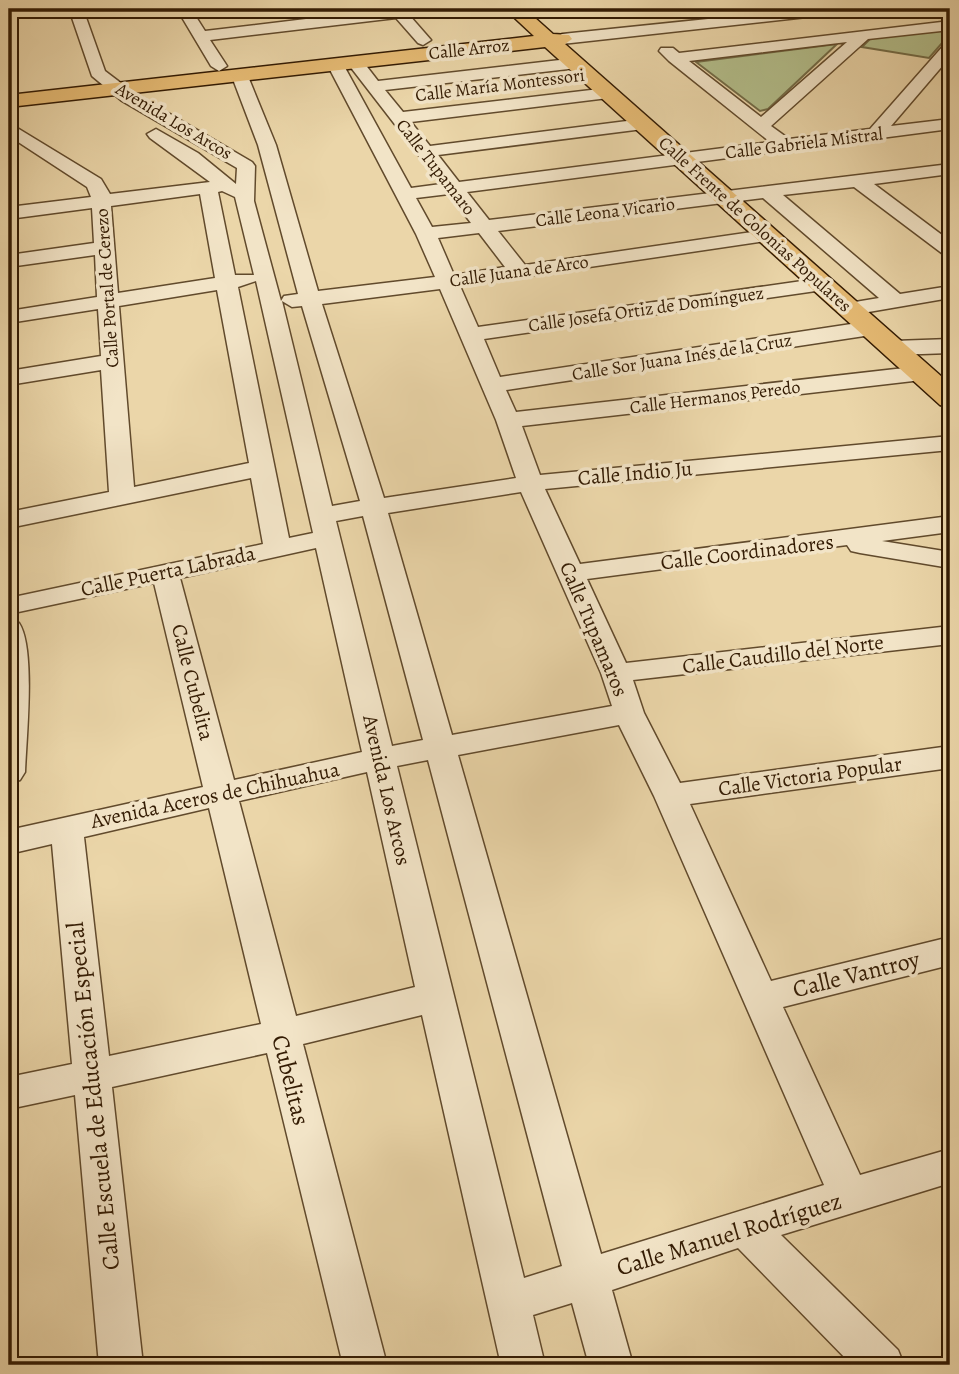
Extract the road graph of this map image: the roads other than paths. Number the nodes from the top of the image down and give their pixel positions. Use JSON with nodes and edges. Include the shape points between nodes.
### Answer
{"nodes":[{"id":1,"x":76,"y":9,"type":"edge"},
{"id":2,"x":189,"y":9,"type":"edge"},
{"id":3,"x":434,"y":9,"type":"edge"},
{"id":4,"x":514,"y":9,"type":"edge"},
{"id":5,"x":835,"y":10,"type":"edge"},
{"id":6,"x":398,"y":11,"type":"edge"},
{"id":7,"x":950,"y":25,"type":"edge"},
{"id":8,"x":642,"y":31,"type":"junction"},
{"id":9,"x":552,"y":34,"type":"edge"},
{"id":10,"x":201,"y":36,"type":"junction"},
{"id":11,"x":862,"y":37,"type":"junction"},
{"id":12,"x":423,"y":40,"type":"junction"},
{"id":13,"x":950,"y":48,"type":"edge"},
{"id":14,"x":676,"y":58,"type":"junction"},
{"id":15,"x":345,"y":63,"type":"junction"},
{"id":16,"x":229,"y":70,"type":"junction"},
{"id":17,"x":187,"y":80,"type":"junction"},
{"id":18,"x":102,"y":83,"type":"junction"},
{"id":19,"x":374,"y":86,"type":"junction"},
{"id":20,"x":9,"y":92,"type":"edge"},
{"id":21,"x":608,"y":93,"type":"junction"},
{"id":22,"x":9,"y":101,"type":"edge"},
{"id":23,"x":158,"y":113,"type":"junction"},
{"id":24,"x":398,"y":118,"type":"junction"},
{"id":25,"x":643,"y":124,"type":"junction"},
{"id":26,"x":950,"y":124,"type":"edge"},
{"id":27,"x":762,"y":125,"type":"junction"},
{"id":28,"x":13,"y":134,"type":"edge"},
{"id":29,"x":876,"y":134,"type":"junction"},
{"id":30,"x":786,"y":146,"type":"junction"},
{"id":31,"x":423,"y":152,"type":"junction"},
{"id":32,"x":681,"y":159,"type":"junction"},
{"id":33,"x":949,"y":170,"type":"edge"},
{"id":34,"x":858,"y":181,"type":"junction"},
{"id":35,"x":452,"y":188,"type":"junction"},
{"id":36,"x":230,"y":189,"type":"junction"},
{"id":37,"x":768,"y":191,"type":"junction"},
{"id":38,"x":407,"y":194,"type":"junction"},
{"id":39,"x":724,"y":197,"type":"junction"},
{"id":40,"x":101,"y":200,"type":"junction"},
{"id":41,"x":9,"y":213,"type":"edge"},
{"id":42,"x":484,"y":228,"type":"junction"},
{"id":43,"x":426,"y":234,"type":"junction"},
{"id":44,"x":766,"y":236,"type":"junction"},
{"id":45,"x":104,"y":248,"type":"junction"},
{"id":46,"x":950,"y":250,"type":"edge"},
{"id":47,"x":9,"y":261,"type":"edge"},
{"id":48,"x":519,"y":271,"type":"junction"},
{"id":49,"x":226,"y":281,"type":"junction"},
{"id":50,"x":446,"y":282,"type":"junction"},
{"id":51,"x":823,"y":284,"type":"junction"},
{"id":52,"x":268,"y":290,"type":"junction"},
{"id":53,"x":950,"y":292,"type":"edge"},
{"id":54,"x":310,"y":299,"type":"junction"},
{"id":55,"x":108,"y":301,"type":"junction"},
{"id":56,"x":896,"y":302,"type":"junction"},
{"id":57,"x":851,"y":309,"type":"junction"},
{"id":58,"x":9,"y":317,"type":"edge"},
{"id":59,"x":872,"y":328,"type":"junction"},
{"id":60,"x":469,"y":335,"type":"junction"},
{"id":61,"x":950,"y":346,"type":"edge"},
{"id":62,"x":894,"y":348,"type":"junction"},
{"id":63,"x":112,"y":360,"type":"junction"},
{"id":64,"x":922,"y":373,"type":"junction"},
{"id":65,"x":9,"y":378,"type":"edge"},
{"id":66,"x":492,"y":386,"type":"junction"},
{"id":67,"x":950,"y":399,"type":"edge"},
{"id":68,"x":508,"y":420,"type":"junction"},
{"id":69,"x":950,"y":443,"type":"edge"},
{"id":70,"x":261,"y":468,"type":"junction"},
{"id":71,"x":530,"y":483,"type":"junction"},
{"id":72,"x":122,"y":497,"type":"junction"},
{"id":73,"x":373,"y":507,"type":"junction"},
{"id":74,"x":9,"y":520,"type":"edge"},
{"id":75,"x":950,"y":524,"type":"edge"},
{"id":76,"x":324,"y":526,"type":"junction"},
{"id":77,"x":836,"y":541,"type":"junction"},
{"id":78,"x":277,"y":547,"type":"junction"},
{"id":79,"x":950,"y":560,"type":"edge"},
{"id":80,"x":165,"y":571,"type":"junction"},
{"id":81,"x":571,"y":573,"type":"junction"},
{"id":82,"x":9,"y":606,"type":"edge"},
{"id":83,"x":9,"y":629,"type":"edge"},
{"id":84,"x":950,"y":635,"type":"edge"},
{"id":85,"x":616,"y":673,"type":"junction"},
{"id":86,"x":629,"y":713,"type":"junction"},
{"id":87,"x":439,"y":747,"type":"junction"},
{"id":88,"x":950,"y":757,"type":"edge"},
{"id":89,"x":379,"y":759,"type":"junction"},
{"id":90,"x":9,"y":772,"type":"edge"},
{"id":91,"x":222,"y":793,"type":"junction"},
{"id":92,"x":670,"y":796,"type":"junction"},
{"id":93,"x":67,"y":827,"type":"junction"},
{"id":94,"x":9,"y":842,"type":"edge"},
{"id":95,"x":950,"y":951,"type":"edge"},
{"id":96,"x":436,"y":997,"type":"junction"},
{"id":97,"x":762,"y":998,"type":"junction"},
{"id":98,"x":280,"y":1035,"type":"junction"},
{"id":99,"x":90,"y":1077,"type":"junction"},
{"id":100,"x":9,"y":1093,"type":"edge"},
{"id":101,"x":950,"y":1166,"type":"edge"},
{"id":102,"x":849,"y":1196,"type":"junction"},
{"id":103,"x":745,"y":1227,"type":"junction"},
{"id":104,"x":585,"y":1279,"type":"junction"},
{"id":105,"x":509,"y":1303,"type":"junction"},
{"id":106,"x":121,"y":1365,"type":"edge"},
{"id":107,"x":365,"y":1365,"type":"edge"},
{"id":108,"x":523,"y":1365,"type":"edge"},
{"id":109,"x":611,"y":1365,"type":"edge"},
{"id":110,"x":882,"y":1365,"type":"edge"}],
"edges":[{"from":1,"to":18,"type":"street"},
{"from":2,"to":10,"type":"street"},
{"from":3,"to":6,"type":"street"},
{"from":4,"to":9,"type":"main road","name":"Calle Frente de Colonias Populares"},
{"from":5,"to":8,"type":"street","name":"Calle Arroz"},
{"from":5,"to":11,"type":"street"},
{"from":6,"to":10,"type":"street"},
{"from":6,"to":12,"type":"street"},
{"from":7,"to":11,"type":"street"},
{"from":8,"to":9,"type":"street","name":"Calle Arroz"},
{"from":8,"to":14,"type":"street"},
{"from":9,"to":12,"type":"main road","name":"Calle Arroz"},
{"from":9,"to":15,"type":"main road","name":"Calle Arroz"},
{"from":9,"to":19,"type":"street"},
{"from":9,"to":21,"type":"main road","name":"Calle Frente de Colonias Populares"},
{"from":10,"to":16,"type":"street"},
{"from":11,"to":14,"type":"street"},
{"from":11,"to":27,"type":"street"},
{"from":12,"to":16,"type":"main road","name":"Calle Arroz"},
{"from":13,"to":29,"type":"street"},
{"from":14,"to":27,"type":"street"},
{"from":15,"to":16,"type":"main road","name":"Calle Arroz"},
{"from":15,"to":19,"type":"street","name":"Calle Tupamaro"},
{"from":15,"to":38,"type":"street","name":"Calle Tupamaros"},
{"from":16,"to":17,"type":"main road","name":"Calle Arroz"},
{"from":16,"to":18,"type":"main road","name":"Calle Arroz"},
{"from":16,"to":54,"type":"street","via":[[267,145]]},
{"from":17,"to":18,"type":"main road","name":"Calle Arroz"},
{"from":17,"to":23,"type":"main road","via":[[160,95]]},
{"from":18,"to":20,"type":"main road"},
{"from":18,"to":22,"type":"main road"},
{"from":18,"to":23,"type":"street","name":"Avenida Los Arcos"},
{"from":18,"to":36,"type":"street","name":"Avenida Los Arcos","via":[[100,99],[192,157]]},
{"from":19,"to":24,"type":"street","name":"Calle Tupamaro"},
{"from":21,"to":24,"type":"street","name":"Calle María Montessori"},
{"from":21,"to":25,"type":"main road","name":"Calle Frente de Colonias Populares"},
{"from":23,"to":36,"type":"street","name":"Avenida Los Arcos","via":[[242,162],[246,172]]},
{"from":24,"to":31,"type":"street","name":"Calle Tupamaro"},
{"from":25,"to":31,"type":"street"},
{"from":25,"to":32,"type":"main road","name":"Calle Frente de Colonias Populares"},
{"from":26,"to":29,"type":"street","name":"Calle Gabriela Mistral"},
{"from":27,"to":30,"type":"street"},
{"from":28,"to":40,"type":"street","name":"Calle Portal de Cerezo","via":[[94,183]]},
{"from":29,"to":30,"type":"street","name":"Calle Gabriela Mistral"},
{"from":30,"to":32,"type":"street","name":"Calle Gabriela Mistral"},
{"from":31,"to":35,"type":"street","name":"Calle Tupamaro"},
{"from":32,"to":35,"type":"street","name":"Calle Gabriela Mistral"},
{"from":32,"to":39,"type":"main road","name":"Calle Frente de Colonias Populares"},
{"from":33,"to":34,"type":"street","name":"Calle Leona Vicario"},
{"from":34,"to":37,"type":"street","name":"Calle Leona Vicario"},
{"from":34,"to":46,"type":"street"},
{"from":35,"to":38,"type":"street","name":"Calle Gabriela Mistral"},
{"from":35,"to":42,"type":"street","name":"Calle Tupamaro"},
{"from":36,"to":40,"type":"street"},
{"from":36,"to":49,"type":"street","name":"Avenida Los Arcos"},
{"from":36,"to":52,"type":"street","name":"Avenida Los Arcos"},
{"from":37,"to":39,"type":"street","name":"Calle Leona Vicario"},
{"from":37,"to":56,"type":"street"},
{"from":38,"to":43,"type":"street","name":"Calle Tupamaros"},
{"from":39,"to":42,"type":"street","name":"Calle Leona Vicario"},
{"from":39,"to":44,"type":"main road","name":"Calle Frente de Colonias Populares"},
{"from":40,"to":41,"type":"street"},
{"from":40,"to":45,"type":"street","name":"Calle Portal de Cerezo"},
{"from":42,"to":43,"type":"street","name":"Calle Leona Vicario"},
{"from":42,"to":48,"type":"street","name":"Calle Tupamaro"},
{"from":43,"to":50,"type":"street","name":"Calle Tupamaros"},
{"from":44,"to":48,"type":"street","name":"Calle Juana de Arco"},
{"from":44,"to":51,"type":"main road","name":"Calle Frente de Colonias Populares"},
{"from":45,"to":47,"type":"street"},
{"from":45,"to":55,"type":"street","name":"Calle Portal de Cerezo"},
{"from":48,"to":50,"type":"street","name":"Calle Juana de Arco"},
{"from":49,"to":52,"type":"street"},
{"from":49,"to":55,"type":"street"},
{"from":49,"to":70,"type":"street","name":"Avenida Los Arcos"},
{"from":50,"to":54,"type":"street","name":"Calle Juana de Arco"},
{"from":50,"to":60,"type":"street","name":"Calle Tupamaros"},
{"from":51,"to":57,"type":"main road","name":"Calle Frente de Colonias Populares"},
{"from":51,"to":60,"type":"street","name":"Calle Josefa Ortiz de Domínguez"},
{"from":52,"to":54,"type":"street","name":"Calle Juana de Arco"},
{"from":52,"to":76,"type":"street","name":"Avenida Los Arcos"},
{"from":53,"to":56,"type":"street"},
{"from":54,"to":73,"type":"street"},
{"from":55,"to":58,"type":"street"},
{"from":55,"to":63,"type":"street","name":"Calle Portal de Cerezo"},
{"from":56,"to":57,"type":"street"},
{"from":57,"to":59,"type":"main road","name":"Calle Frente de Colonias Populares"},
{"from":59,"to":62,"type":"main road","name":"Calle Frente de Colonias Populares"},
{"from":59,"to":66,"type":"street","name":"Calle Sor Juana Inés de la Cruz"},
{"from":60,"to":66,"type":"street","name":"Calle Tupamaros"},
{"from":61,"to":62,"type":"street"},
{"from":62,"to":64,"type":"main road","name":"Calle Frente de Colonias Populares"},
{"from":63,"to":65,"type":"street"},
{"from":63,"to":72,"type":"street","name":"Calle Portal de Cerezo"},
{"from":64,"to":67,"type":"main road","name":"Calle Frente de Colonias Populares"},
{"from":64,"to":68,"type":"street","name":"Calle Hermanos Peredo"},
{"from":66,"to":68,"type":"street","name":"Calle Tupamaros"},
{"from":68,"to":71,"type":"street","name":"Calle Tupamaros"},
{"from":69,"to":71,"type":"street","name":"Calle Indio Ju"},
{"from":70,"to":72,"type":"street"},
{"from":70,"to":78,"type":"street","name":"Avenida Los Arcos"},
{"from":71,"to":73,"type":"street","name":"Calle Indio Ju"},
{"from":71,"to":81,"type":"street","name":"Calle Tupamaros"},
{"from":72,"to":74,"type":"street"},
{"from":73,"to":76,"type":"street","name":"Calle Indio Ju"},
{"from":73,"to":87,"type":"street"},
{"from":75,"to":77,"type":"street","name":"Calle Coordinadores"},
{"from":76,"to":78,"type":"street","name":"Calle Puerta Labrada"},
{"from":76,"to":89,"type":"street","name":"Avenida Los Arcos"},
{"from":77,"to":79,"type":"street"},
{"from":77,"to":81,"type":"street","name":"Calle Coordinadores"},
{"from":78,"to":80,"type":"street","name":"Calle Puerta Labrada"},
{"from":80,"to":82,"type":"street","name":"Calle Puerta Labrada"},
{"from":80,"to":91,"type":"street","name":"Calle Cubelita"},
{"from":81,"to":85,"type":"street","name":"Calle Tupamaros"},
{"from":83,"to":90,"type":"street","via":[[14,673]]},
{"from":84,"to":85,"type":"street","name":"Calle Caudillo del Norte"},
{"from":85,"to":86,"type":"street","name":"Calle Tupamaros"},
{"from":86,"to":87,"type":"street","name":"Avenida Aceros de Chihuahua"},
{"from":86,"to":92,"type":"street","name":"Calle Tupamaros"},
{"from":87,"to":89,"type":"street","name":"Avenida Aceros de Chihuahua"},
{"from":87,"to":104,"type":"street"},
{"from":88,"to":92,"type":"street","name":"Calle Victoria Popular"},
{"from":89,"to":91,"type":"street","name":"Avenida Aceros de Chihuahua"},
{"from":89,"to":96,"type":"street","name":"Avenida Los Arcos"},
{"from":91,"to":93,"type":"street","name":"Avenida Aceros de Chihuahua"},
{"from":91,"to":98,"type":"street","name":"Cubelitas"},
{"from":92,"to":97,"type":"street","name":"Calle Tupamaros"},
{"from":93,"to":94,"type":"street","name":"Avenida Aceros de Chihuahua"},
{"from":93,"to":99,"type":"street","name":"Calle Escuela de Educación Especial"},
{"from":95,"to":97,"type":"street","name":"Calle Vantroy"},
{"from":96,"to":98,"type":"street"},
{"from":96,"to":105,"type":"street","name":"Avenida Los Arcos"},
{"from":97,"to":102,"type":"street","name":"Calle Tupamaros"},
{"from":98,"to":99,"type":"street"},
{"from":98,"to":107,"type":"street","name":"Cubelitas"},
{"from":99,"to":100,"type":"street"},
{"from":99,"to":106,"type":"street","name":"Calle Escuela de Educación Especial"},
{"from":101,"to":102,"type":"street","name":"Calle Manuel Rodríguez"},
{"from":102,"to":103,"type":"street","name":"Calle Manuel Rodríguez"},
{"from":103,"to":104,"type":"street","name":"Calle Manuel Rodríguez"},
{"from":103,"to":110,"type":"street"},
{"from":104,"to":105,"type":"street","name":"Calle Manuel Rodríguez"},
{"from":104,"to":109,"type":"street"},
{"from":105,"to":108,"type":"street","name":"Avenida Los Arcos"}]}
